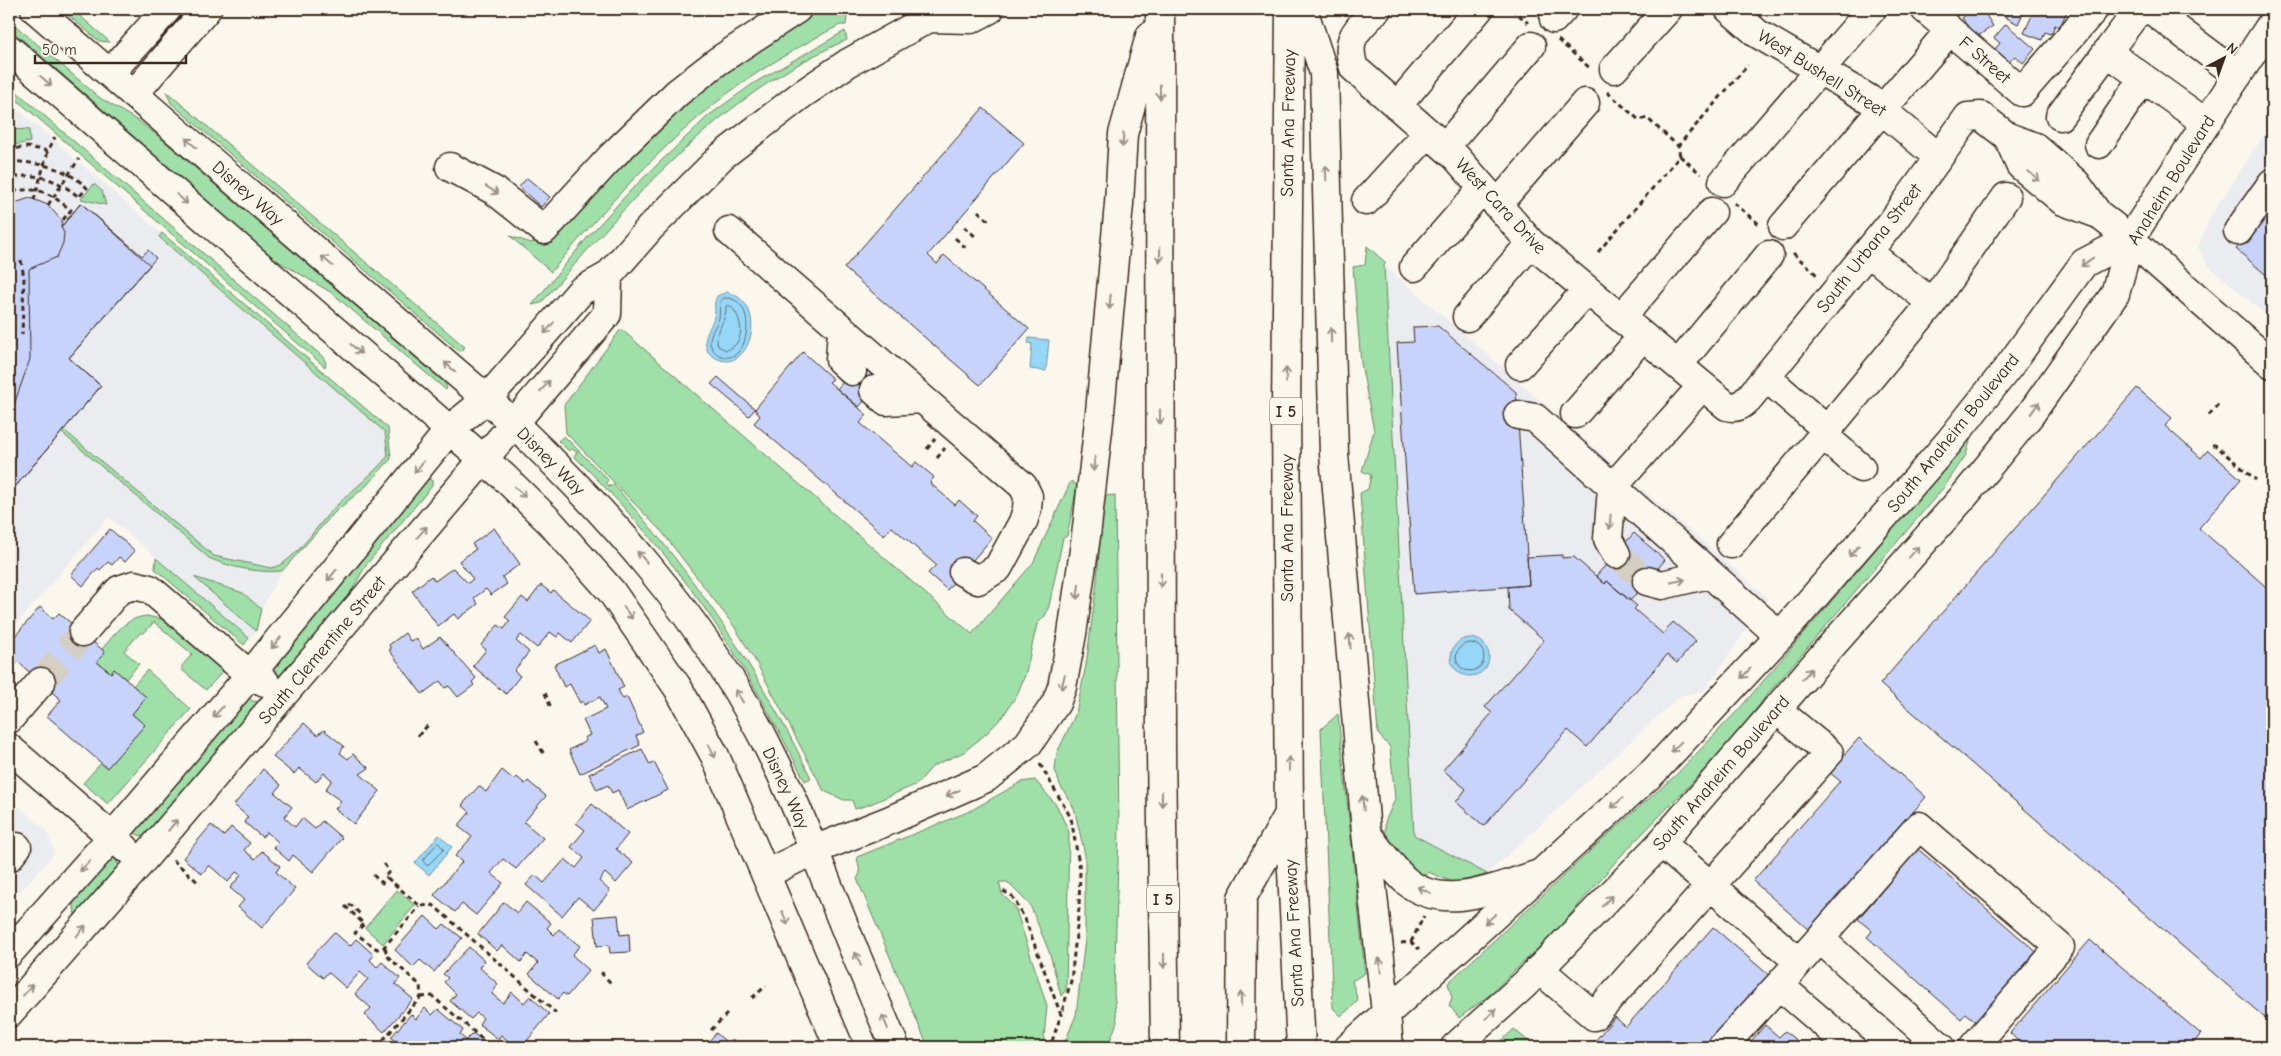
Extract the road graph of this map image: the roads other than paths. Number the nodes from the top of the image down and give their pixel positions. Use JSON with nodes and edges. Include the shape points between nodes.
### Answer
{"nodes":[{"id":1,"x":35,"y":9,"type":"edge"},
{"id":2,"x":167,"y":9,"type":"edge"},
{"id":3,"x":207,"y":9,"type":"edge"},
{"id":4,"x":797,"y":9,"type":"edge"},
{"id":5,"x":990,"y":9,"type":"edge"},
{"id":6,"x":1158,"y":9,"type":"edge"},
{"id":7,"x":1290,"y":9,"type":"edge"},
{"id":8,"x":1304,"y":9,"type":"edge"},
{"id":9,"x":1377,"y":9,"type":"edge"},
{"id":10,"x":1479,"y":9,"type":"edge"},
{"id":11,"x":1668,"y":9,"type":"edge"},
{"id":12,"x":1729,"y":9,"type":"edge"},
{"id":13,"x":1872,"y":9,"type":"edge"},
{"id":14,"x":1926,"y":9,"type":"edge"},
{"id":15,"x":2093,"y":9,"type":"edge"},
{"id":16,"x":2153,"y":10,"type":"edge"},
{"id":17,"x":929,"y":12,"type":"edge"},
{"id":18,"x":2272,"y":22,"type":"edge"},
{"id":19,"x":1939,"y":43,"type":"dead end"},
{"id":20,"x":1531,"y":46,"type":"dead end"},
{"id":21,"x":9,"y":49,"type":"edge"},
{"id":22,"x":2108,"y":52,"type":"junction"},
{"id":23,"x":1614,"y":68,"type":"dead end"},
{"id":24,"x":1820,"y":70,"type":"junction"},
{"id":25,"x":110,"y":73,"type":"junction"},
{"id":26,"x":2238,"y":75,"type":"junction"},
{"id":27,"x":2143,"y":79,"type":"junction"},
{"id":28,"x":134,"y":94,"type":"junction"},
{"id":29,"x":1585,"y":103,"type":"dead end"},
{"id":30,"x":1397,"y":106,"type":"junction"},
{"id":31,"x":1882,"y":110,"type":"junction"},
{"id":32,"x":2060,"y":116,"type":"dead end"},
{"id":33,"x":2206,"y":123,"type":"junction"},
{"id":34,"x":1436,"y":140,"type":"junction"},
{"id":35,"x":2099,"y":144,"type":"dead end"},
{"id":36,"x":1938,"y":157,"type":"junction"},
{"id":37,"x":450,"y":166,"type":"dead end"},
{"id":38,"x":1724,"y":182,"type":"dead end"},
{"id":39,"x":2272,"y":183,"type":"edge"},
{"id":40,"x":1490,"y":196,"type":"junction"},
{"id":41,"x":2006,"y":197,"type":"dead end"},
{"id":42,"x":1366,"y":201,"type":"dead end"},
{"id":43,"x":1712,"y":212,"type":"dead end"},
{"id":44,"x":1783,"y":226,"type":"dead end"},
{"id":45,"x":729,"y":231,"type":"dead end"},
{"id":46,"x":2238,"y":231,"type":"dead end"},
{"id":47,"x":2130,"y":239,"type":"junction"},
{"id":48,"x":1531,"y":243,"type":"junction"},
{"id":49,"x":1868,"y":252,"type":"junction"},
{"id":50,"x":1769,"y":256,"type":"dead end"},
{"id":51,"x":1414,"y":267,"type":"dead end"},
{"id":52,"x":608,"y":276,"type":"junction"},
{"id":53,"x":1587,"y":290,"type":"junction"},
{"id":54,"x":1932,"y":303,"type":"junction"},
{"id":55,"x":1467,"y":316,"type":"dead end"},
{"id":56,"x":1621,"y":318,"type":"junction"},
{"id":57,"x":842,"y":329,"type":"junction"},
{"id":58,"x":1642,"y":336,"type":"junction"},
{"id":59,"x":2272,"y":364,"type":"edge"},
{"id":60,"x":1520,"y":365,"type":"dead end"},
{"id":61,"x":1678,"y":365,"type":"junction"},
{"id":62,"x":852,"y":371,"type":"dead end"},
{"id":63,"x":1766,"y":377,"type":"junction"},
{"id":64,"x":1702,"y":386,"type":"junction"},
{"id":65,"x":874,"y":390,"type":"dead end"},
{"id":66,"x":487,"y":399,"type":"junction"},
{"id":67,"x":922,"y":399,"type":"junction"},
{"id":68,"x":1733,"y":408,"type":"joint"},
{"id":69,"x":1575,"y":414,"type":"dead end"},
{"id":70,"x":1518,"y":415,"type":"dead end"},
{"id":71,"x":514,"y":424,"type":"junction"},
{"id":72,"x":450,"y":429,"type":"junction"},
{"id":73,"x":1825,"y":432,"type":"junction"},
{"id":74,"x":484,"y":459,"type":"junction"},
{"id":75,"x":1861,"y":468,"type":"dead end"},
{"id":76,"x":1973,"y":485,"type":"joint"},
{"id":77,"x":1612,"y":488,"type":"junction"},
{"id":78,"x":1731,"y":544,"type":"dead end"},
{"id":79,"x":1616,"y":554,"type":"tunnel mouth"},
{"id":80,"x":963,"y":572,"type":"dead end"},
{"id":81,"x":1709,"y":574,"type":"junction"},
{"id":82,"x":1647,"y":581,"type":"tunnel mouth"},
{"id":83,"x":83,"y":632,"type":"tunnel mouth"},
{"id":84,"x":1780,"y":636,"type":"junction"},
{"id":85,"x":250,"y":675,"type":"junction"},
{"id":86,"x":41,"y":682,"type":"tunnel mouth"},
{"id":87,"x":287,"y":691,"type":"junction"},
{"id":88,"x":1776,"y":709,"type":"junction"},
{"id":89,"x":9,"y":719,"type":"edge"},
{"id":90,"x":9,"y":748,"type":"edge"},
{"id":91,"x":1289,"y":813,"type":"junction"},
{"id":92,"x":1366,"y":832,"type":"junction"},
{"id":93,"x":112,"y":837,"type":"junction"},
{"id":94,"x":1661,"y":843,"type":"junction"},
{"id":95,"x":814,"y":850,"type":"junction"},
{"id":96,"x":141,"y":862,"type":"junction"},
{"id":97,"x":766,"y":874,"type":"junction"},
{"id":98,"x":1539,"y":874,"type":"junction"},
{"id":99,"x":1710,"y":885,"type":"junction"},
{"id":100,"x":59,"y":894,"type":"junction"},
{"id":101,"x":1820,"y":939,"type":"junction"},
{"id":102,"x":9,"y":952,"type":"edge"},
{"id":103,"x":1799,"y":962,"type":"junction"},
{"id":104,"x":48,"y":968,"type":"junction"},
{"id":105,"x":1539,"y":969,"type":"junction"},
{"id":106,"x":1779,"y":985,"type":"junction"},
{"id":107,"x":9,"y":1013,"type":"edge"},
{"id":108,"x":1386,"y":1013,"type":"junction"},
{"id":109,"x":1300,"y":1039,"type":"edge"},
{"id":110,"x":839,"y":1047,"type":"edge"},
{"id":111,"x":895,"y":1047,"type":"edge"},
{"id":112,"x":1165,"y":1047,"type":"edge"},
{"id":113,"x":1241,"y":1047,"type":"edge"},
{"id":114,"x":1349,"y":1047,"type":"edge"},
{"id":115,"x":1389,"y":1047,"type":"edge"},
{"id":116,"x":1455,"y":1047,"type":"edge"},
{"id":117,"x":1722,"y":1047,"type":"edge"},
{"id":118,"x":1851,"y":1047,"type":"edge"},
{"id":119,"x":1941,"y":1047,"type":"edge"},
{"id":120,"x":1973,"y":1047,"type":"edge"}],
"edges":[{"from":1,"to":25,"type":"main road","name":"Disney Way"},
{"from":2,"to":25,"type":"main road"},
{"from":3,"to":28,"type":"main road"},
{"from":37,"to":4,"type":"main road","one_way":true,"via":[[495,191],[544,230],[611,157],[677,93],[718,61]]},
{"from":5,"to":17,"type":"main road","via":[[971,19]]},
{"from":6,"to":95,"type":"main road","one_way":true,"via":[[1123,134],[1100,412],[1072,634],[1056,703],[1028,744],[999,769],[888,822]]},
{"from":6,"to":112,"type":"main road","number":"I 5","one_way":true},
{"from":91,"to":7,"type":"main road","name":"Santa Ana Freeway","number":"I 5","one_way":true,"via":[[1286,410]]},
{"from":92,"to":8,"type":"main road","one_way":true,"via":[[1334,454],[1324,73]]},
{"from":9,"to":30,"type":"main road","name":"West Cara Drive","via":[[1352,37],[1349,52],[1354,68]]},
{"from":10,"to":30,"type":"main road"},
{"from":11,"to":23,"type":"main road"},
{"from":12,"to":24,"type":"main road","name":"West Bushell Street","via":[[1758,34]]},
{"from":13,"to":24,"type":"main road"},
{"from":14,"to":15,"type":"main road","name":"F Street","via":[[2022,92]]},
{"from":16,"to":22,"type":"main road","via":[[2144,9],[2135,15]]},
{"from":16,"to":26,"type":"main road"},
{"from":17,"to":52,"type":"main road","via":[[762,122],[691,186]]},
{"from":18,"to":26,"type":"main road","name":"Anaheim Boulevard"},
{"from":19,"to":31,"type":"main road"},
{"from":20,"to":34,"type":"main road"},
{"from":21,"to":72,"type":"main road","one_way":true},
{"from":22,"to":27,"type":"main road"},
{"from":22,"to":32,"type":"main road"},
{"from":24,"to":31,"type":"main road","name":"West Bushell Street"},
{"from":24,"to":38,"type":"main road"},
{"from":25,"to":28,"type":"main road","name":"Disney Way"},
{"from":26,"to":33,"type":"main road","name":"Anaheim Boulevard"},
{"from":27,"to":33,"type":"main road"},
{"from":27,"to":35,"type":"main road"},
{"from":66,"to":28,"type":"main road","name":"Disney Way","one_way":true},
{"from":29,"to":40,"type":"main road"},
{"from":30,"to":34,"type":"main road","name":"West Cara Drive"},
{"from":31,"to":36,"type":"main road","name":"West Bushell Street"},
{"from":31,"to":44,"type":"main road"},
{"from":33,"to":47,"type":"main road","name":"Anaheim Boulevard"},
{"from":34,"to":40,"type":"main road","name":"West Cara Drive"},
{"from":34,"to":42,"type":"main road"},
{"from":36,"to":47,"type":"main road","name":"South Urbana Street","via":[[1968,117],[1981,116],[2008,137],[2035,147],[2076,183],[2098,214]]},
{"from":36,"to":49,"type":"main road","name":"South Urbana Street"},
{"from":39,"to":46,"type":"main road"},
{"from":40,"to":48,"type":"main road","name":"West Cara Drive"},
{"from":40,"to":51,"type":"main road"},
{"from":41,"to":54,"type":"main road"},
{"from":43,"to":56,"type":"main road"},
{"from":45,"to":57,"type":"main road"},
{"from":47,"to":59,"type":"main road","name":"South Urbana Street"},
{"from":76,"to":47,"type":"main road","name":"Anaheim Boulevard","one_way":true,"via":[[2030,415],[2115,294]]},
{"from":47,"to":84,"type":"main road","name":"South Anaheim Boulevard","one_way":true,"via":[[2084,262],[1979,406]]},
{"from":48,"to":53,"type":"main road","name":"West Cara Drive"},
{"from":48,"to":55,"type":"main road"},
{"from":49,"to":54,"type":"main road"},
{"from":49,"to":63,"type":"main road","name":"South Urbana Street"},
{"from":50,"to":61,"type":"main road"},
{"from":52,"to":66,"type":"main road","one_way":true,"via":[[581,291]]},
{"from":71,"to":52,"type":"main road","name":"South Clementine Street","one_way":true,"via":[[607,314]]},
{"from":53,"to":56,"type":"main road","name":"West Cara Drive"},
{"from":53,"to":60,"type":"main road"},
{"from":54,"to":73,"type":"main road"},
{"from":56,"to":58,"type":"main road","name":"West Cara Drive"},
{"from":57,"to":62,"type":"main road","via":[[840,360]]},
{"from":57,"to":67,"type":"main road"},
{"from":58,"to":61,"type":"main road","name":"West Cara Drive"},
{"from":58,"to":69,"type":"main road"},
{"from":61,"to":64,"type":"main road","name":"West Cara Drive"},
{"from":63,"to":68,"type":"main road","name":"South Urbana Street","via":[[1745,402]]},
{"from":63,"to":73,"type":"main road"},
{"from":64,"to":68,"type":"main road","name":"West Cara Drive"},
{"from":64,"to":77,"type":"main road"},
{"from":65,"to":67,"type":"main road","via":[[886,402]]},
{"from":66,"to":71,"type":"main road","name":"Disney Way"},
{"from":66,"to":72,"type":"main road"},
{"from":67,"to":80,"type":"main road","via":[[1023,486],[1028,496],[1023,522],[998,568],[978,580]]},
{"from":70,"to":77,"type":"main road","via":[[1535,418]]},
{"from":71,"to":74,"type":"main road","name":"South Clementine Street"},
{"from":95,"to":71,"type":"main road","name":"Disney Way","one_way":true,"via":[[776,762],[697,630],[629,542]]},
{"from":72,"to":74,"type":"main road"},
{"from":72,"to":85,"type":"main road","one_way":true},
{"from":73,"to":75,"type":"main road"},
{"from":73,"to":78,"type":"main road"},
{"from":87,"to":74,"type":"main road","name":"South Clementine Street","one_way":true},
{"from":74,"to":97,"type":"main road","one_way":true,"via":[[550,522],[611,591],[665,667],[715,756]]},
{"from":88,"to":76,"type":"main road","name":"South Anaheim Boulevard","one_way":true},
{"from":77,"to":79,"type":"main road","one_way":true,"via":[[1608,539]]},
{"from":77,"to":81,"type":"main road"},
{"from":82,"to":81,"type":"main road","one_way":true,"via":[[1662,585]]},
{"from":81,"to":84,"type":"main road"},
{"from":83,"to":85,"type":"main road","via":[[119,590],[134,585],[150,589]]},
{"from":84,"to":98,"type":"main road","name":"South Anaheim Boulevard","one_way":true,"via":[[1654,771]]},
{"from":85,"to":87,"type":"main road"},
{"from":85,"to":93,"type":"main road","one_way":true},
{"from":86,"to":89,"type":"main road"},
{"from":96,"to":87,"type":"main road","name":"South Clementine Street","one_way":true},
{"from":88,"to":94,"type":"main road","name":"South Anaheim Boulevard"},
{"from":88,"to":99,"type":"main road","via":[[1828,753]]},
{"from":90,"to":93,"type":"main road"},
{"from":91,"to":109,"type":"main road","name":"Santa Ana Freeway","number":"I 5"},
{"from":113,"to":91,"type":"main road","one_way":true,"via":[[1242,898]]},
{"from":98,"to":92,"type":"main road","one_way":true,"via":[[1471,895],[1428,893],[1408,882],[1388,863]]},
{"from":108,"to":92,"type":"main road","one_way":true},
{"from":93,"to":96,"type":"main road"},
{"from":93,"to":100,"type":"main road","one_way":true},
{"from":94,"to":99,"type":"main road"},
{"from":105,"to":94,"type":"main road","name":"South Anaheim Boulevard","one_way":true},
{"from":95,"to":97,"type":"main road"},
{"from":111,"to":95,"type":"main road","name":"Disney Way","one_way":true},
{"from":104,"to":96,"type":"main road","name":"South Clementine Street","one_way":true},
{"from":97,"to":110,"type":"main road","one_way":true},
{"from":98,"to":108,"type":"main road","one_way":true},
{"from":99,"to":103,"type":"main road"},
{"from":99,"to":105,"type":"main road","via":[[1594,1016]]},
{"from":100,"to":102,"type":"main road"},
{"from":100,"to":104,"type":"main road"},
{"from":101,"to":103,"type":"main road"},
{"from":101,"to":119,"type":"main road"},
{"from":101,"to":120,"type":"main road","via":[[1919,826],[2060,948]]},
{"from":103,"to":106,"type":"main road"},
{"from":107,"to":104,"type":"main road","name":"South Clementine Street","one_way":true},
{"from":116,"to":105,"type":"main road","name":"South Anaheim Boulevard","one_way":true},
{"from":106,"to":117,"type":"main road"},
{"from":106,"to":118,"type":"main road"},
{"from":108,"to":114,"type":"main road"},
{"from":108,"to":115,"type":"main road"}]}
